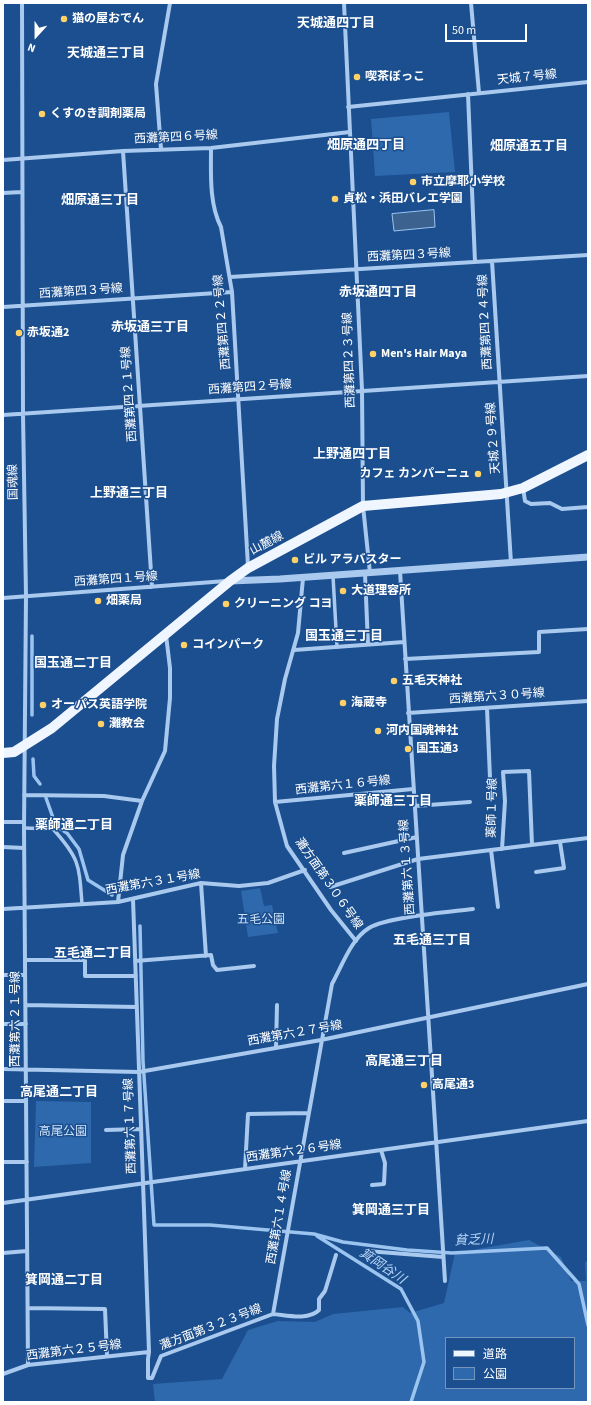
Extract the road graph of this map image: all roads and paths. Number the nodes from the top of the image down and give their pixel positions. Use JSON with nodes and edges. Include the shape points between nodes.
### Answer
{"nodes":[{"id":1,"x":22,"y":3,"type":"edge"},
{"id":2,"x":170,"y":3,"type":"edge"},
{"id":3,"x":344,"y":3,"type":"edge"},
{"id":4,"x":471,"y":3,"type":"edge"},
{"id":5,"x":588,"y":82,"type":"edge"},
{"id":6,"x":479,"y":93,"type":"junction"},
{"id":7,"x":468,"y":94,"type":"junction"},
{"id":8,"x":348,"y":107,"type":"junction"},
{"id":9,"x":350,"y":132,"type":"junction"},
{"id":10,"x":211,"y":148,"type":"junction"},
{"id":11,"x":161,"y":150,"type":"junction"},
{"id":12,"x":123,"y":151,"type":"junction"},
{"id":13,"x":22,"y":159,"type":"junction"},
{"id":14,"x":3,"y":160,"type":"edge"},
{"id":15,"x":22,"y":192,"type":"junction"},
{"id":16,"x":3,"y":193,"type":"edge"},
{"id":17,"x":588,"y":255,"type":"edge"},
{"id":18,"x":492,"y":261,"type":"junction"},
{"id":19,"x":475,"y":262,"type":"junction"},
{"id":20,"x":357,"y":269,"type":"junction"},
{"id":21,"x":230,"y":277,"type":"junction"},
{"id":22,"x":232,"y":292,"type":"junction"},
{"id":23,"x":133,"y":299,"type":"junction"},
{"id":24,"x":22,"y":306,"type":"junction"},
{"id":25,"x":3,"y":307,"type":"edge"},
{"id":26,"x":588,"y":376,"type":"edge"},
{"id":27,"x":499,"y":382,"type":"junction"},
{"id":28,"x":362,"y":390,"type":"junction"},
{"id":29,"x":239,"y":399,"type":"junction"},
{"id":30,"x":141,"y":406,"type":"junction"},
{"id":31,"x":23,"y":414,"type":"junction"},
{"id":32,"x":3,"y":415,"type":"edge"},
{"id":33,"x":588,"y":455,"type":"edge"},
{"id":34,"x":523,"y":488,"type":"junction"},
{"id":35,"x":508,"y":492,"type":"junction"},
{"id":36,"x":363,"y":506,"type":"junction"},
{"id":37,"x":588,"y":507,"type":"edge"},
{"id":38,"x":588,"y":557,"type":"edge"},
{"id":39,"x":511,"y":563,"type":"junction"},
{"id":40,"x":248,"y":568,"type":"junction"},
{"id":41,"x":400,"y":571,"type":"junction"},
{"id":42,"x":368,"y":573,"type":"junction"},
{"id":43,"x":333,"y":576,"type":"junction"},
{"id":44,"x":303,"y":578,"type":"junction"},
{"id":45,"x":230,"y":581,"type":"junction"},
{"id":46,"x":152,"y":587,"type":"junction"},
{"id":47,"x":26,"y":596,"type":"junction"},
{"id":48,"x":3,"y":598,"type":"edge"},
{"id":49,"x":588,"y":628,"type":"edge"},
{"id":50,"x":166,"y":634,"type":"junction"},
{"id":51,"x":404,"y":642,"type":"junction"},
{"id":52,"x":368,"y":644,"type":"junction"},
{"id":53,"x":337,"y":647,"type":"junction"},
{"id":54,"x":294,"y":650,"type":"junction"},
{"id":55,"x":405,"y":659,"type":"junction"},
{"id":56,"x":588,"y":701,"type":"edge"},
{"id":57,"x":487,"y":708,"type":"junction"},
{"id":58,"x":408,"y":713,"type":"junction"},
{"id":59,"x":25,"y":746,"type":"junction"},
{"id":60,"x":3,"y":753,"type":"edge"},
{"id":61,"x":490,"y":778,"type":"dead end"},
{"id":62,"x":413,"y":788,"type":"junction"},
{"id":63,"x":24,"y":795,"type":"junction"},
{"id":64,"x":142,"y":801,"type":"junction"},
{"id":65,"x":275,"y":802,"type":"junction"},
{"id":66,"x":470,"y":802,"type":"dead end"},
{"id":67,"x":414,"y":806,"type":"junction"},
{"id":68,"x":3,"y":822,"type":"edge"},
{"id":69,"x":24,"y":822,"type":"junction"},
{"id":70,"x":24,"y":828,"type":"junction"},
{"id":71,"x":416,"y":837,"type":"junction"},
{"id":72,"x":588,"y":838,"type":"edge"},
{"id":73,"x":560,"y":842,"type":"junction"},
{"id":74,"x":532,"y":845,"type":"junction"},
{"id":75,"x":3,"y":847,"type":"edge"},
{"id":76,"x":24,"y":848,"type":"junction"},
{"id":77,"x":502,"y":849,"type":"junction"},
{"id":78,"x":491,"y":850,"type":"junction"},
{"id":79,"x":344,"y":852,"type":"dead end"},
{"id":80,"x":418,"y":859,"type":"junction"},
{"id":81,"x":305,"y":870,"type":"junction"},
{"id":82,"x":536,"y":872,"type":"dead end"},
{"id":83,"x":201,"y":883,"type":"junction"},
{"id":84,"x":330,"y":887,"type":"dead end"},
{"id":85,"x":133,"y":899,"type":"junction"},
{"id":86,"x":118,"y":902,"type":"junction"},
{"id":87,"x":82,"y":904,"type":"junction"},
{"id":88,"x":498,"y":906,"type":"dead end"},
{"id":89,"x":26,"y":908,"type":"junction"},
{"id":90,"x":3,"y":909,"type":"edge"},
{"id":91,"x":473,"y":909,"type":"dead end"},
{"id":92,"x":421,"y":916,"type":"junction"},
{"id":93,"x":356,"y":941,"type":"junction"},
{"id":94,"x":206,"y":956,"type":"junction"},
{"id":95,"x":26,"y":960,"type":"junction"},
{"id":96,"x":135,"y":960,"type":"junction"},
{"id":97,"x":254,"y":966,"type":"dead end"},
{"id":98,"x":3,"y":975,"type":"edge"},
{"id":99,"x":26,"y":975,"type":"junction"},
{"id":100,"x":136,"y":976,"type":"junction"},
{"id":101,"x":588,"y":984,"type":"edge"},
{"id":102,"x":26,"y":1005,"type":"junction"},
{"id":103,"x":277,"y":1005,"type":"dead end"},
{"id":104,"x":137,"y":1007,"type":"junction"},
{"id":105,"x":428,"y":1018,"type":"junction"},
{"id":106,"x":3,"y":1024,"type":"edge"},
{"id":107,"x":26,"y":1024,"type":"junction"},
{"id":108,"x":321,"y":1040,"type":"junction"},
{"id":109,"x":276,"y":1048,"type":"junction"},
{"id":110,"x":3,"y":1069,"type":"edge"},
{"id":111,"x":26,"y":1069,"type":"junction"},
{"id":112,"x":139,"y":1072,"type":"junction"},
{"id":113,"x":3,"y":1101,"type":"edge"},
{"id":114,"x":26,"y":1101,"type":"junction"},
{"id":115,"x":308,"y":1113,"type":"junction"},
{"id":116,"x":588,"y":1121,"type":"edge"},
{"id":117,"x":141,"y":1129,"type":"junction"},
{"id":118,"x":106,"y":1130,"type":"dead end"},
{"id":119,"x":435,"y":1142,"type":"junction"},
{"id":120,"x":381,"y":1150,"type":"junction"},
{"id":121,"x":3,"y":1162,"type":"edge"},
{"id":122,"x":27,"y":1162,"type":"junction"},
{"id":123,"x":300,"y":1162,"type":"junction"},
{"id":124,"x":245,"y":1169,"type":"junction"},
{"id":125,"x":143,"y":1183,"type":"junction"},
{"id":126,"x":372,"y":1185,"type":"dead end"},
{"id":127,"x":27,"y":1199,"type":"junction"},
{"id":128,"x":3,"y":1203,"type":"edge"},
{"id":129,"x":28,"y":1251,"type":"junction"},
{"id":130,"x":367,"y":1251,"type":"dead end"},
{"id":131,"x":3,"y":1254,"type":"edge"},
{"id":132,"x":336,"y":1256,"type":"dead end"},
{"id":133,"x":443,"y":1257,"type":"junction"},
{"id":134,"x":445,"y":1281,"type":"dead end"},
{"id":135,"x":28,"y":1308,"type":"junction"},
{"id":136,"x":273,"y":1314,"type":"junction"},
{"id":137,"x":149,"y":1352,"type":"junction"},
{"id":138,"x":107,"y":1356,"type":"junction"},
{"id":139,"x":28,"y":1365,"type":"junction"},
{"id":140,"x":3,"y":1374,"type":"edge"}],
"edges":[{"from":1,"to":13,"type":"street","name":"国魂線"},
{"from":2,"to":11,"type":"street","via":[[156,84]]},
{"from":3,"to":8,"type":"street","name":"西灘第四２３号線"},
{"from":4,"to":6,"type":"street"},
{"from":5,"to":6,"type":"street","name":"天城７号線"},
{"from":6,"to":7,"type":"street","name":"天城７号線"},
{"from":7,"to":8,"type":"street"},
{"from":7,"to":19,"type":"street","name":"西灘第四２４号線"},
{"from":8,"to":9,"type":"street","name":"西灘第四２３号線"},
{"from":9,"to":10,"type":"street","name":"西灘第四６号線"},
{"from":9,"to":20,"type":"street","name":"西灘第四２３号線"},
{"from":10,"to":11,"type":"street","name":"西灘第四６号線"},
{"from":10,"to":21,"type":"street","name":"西灘第四２２号線","via":[[212,192]]},
{"from":11,"to":12,"type":"street","name":"西灘第四６号線"},
{"from":12,"to":13,"type":"street","name":"西灘第四６号線"},
{"from":12,"to":23,"type":"street","name":"西灘第四２１号線"},
{"from":13,"to":14,"type":"street","name":"西灘第四６号線"},
{"from":13,"to":15,"type":"street","name":"国魂線"},
{"from":15,"to":16,"type":"street"},
{"from":15,"to":24,"type":"street","name":"国魂線"},
{"from":17,"to":18,"type":"street","name":"西灘第四３号線"},
{"from":18,"to":19,"type":"street","name":"西灘第四３号線"},
{"from":18,"to":27,"type":"street","name":"西灘第四２４号線"},
{"from":19,"to":20,"type":"street","name":"西灘第四３号線"},
{"from":20,"to":21,"type":"street","name":"西灘第四３号線"},
{"from":20,"to":28,"type":"street","name":"西灘第四２３号線"},
{"from":21,"to":22,"type":"street","name":"西灘第四２２号線"},
{"from":22,"to":23,"type":"street","name":"西灘第四３号線"},
{"from":22,"to":29,"type":"street","name":"西灘第四２２号線"},
{"from":23,"to":24,"type":"street","name":"西灘第四３号線"},
{"from":23,"to":30,"type":"street","name":"西灘第四２１号線"},
{"from":24,"to":25,"type":"street","name":"西灘第四３号線"},
{"from":24,"to":31,"type":"street","name":"国魂線"},
{"from":26,"to":27,"type":"street","name":"西灘第四２号線"},
{"from":27,"to":28,"type":"street","name":"西灘第四２号線"},
{"from":27,"to":35,"type":"street","name":"天城２９号線"},
{"from":28,"to":29,"type":"street","name":"西灘第四２号線"},
{"from":28,"to":36,"type":"street","name":"西灘第四２３号線"},
{"from":29,"to":30,"type":"street","name":"西灘第四２号線"},
{"from":29,"to":40,"type":"street","name":"西灘第四２２号線"},
{"from":30,"to":31,"type":"street","name":"西灘第四２号線"},
{"from":30,"to":46,"type":"street","name":"西灘第四２１号線"},
{"from":31,"to":32,"type":"street","name":"西灘第四２号線"},
{"from":31,"to":47,"type":"street","name":"国魂線"},
{"from":33,"to":34,"type":"main road","name":"山麓線"},
{"from":34,"to":35,"type":"main road","name":"山麓線"},
{"from":34,"to":37,"type":"street","via":[[525,501],[531,504],[550,503],[562,509]]},
{"from":35,"to":36,"type":"main road","name":"山麓線"},
{"from":35,"to":39,"type":"street","name":"天城２９号線"},
{"from":36,"to":40,"type":"main road","name":"山麓線"},
{"from":36,"to":42,"type":"street","name":"西灘第四２３号線"},
{"from":38,"to":39,"type":"street"},
{"from":39,"to":41,"type":"street"},
{"from":40,"to":45,"type":"main road","name":"山麓線"},
{"from":41,"to":42,"type":"street"},
{"from":41,"to":51,"type":"street","name":"西灘第六１３号線"},
{"from":42,"to":43,"type":"street"},
{"from":42,"to":52,"type":"street","name":"西灘第四２３号線"},
{"from":43,"to":44,"type":"street"},
{"from":43,"to":53,"type":"street"},
{"from":44,"to":45,"type":"street"},
{"from":44,"to":54,"type":"street","name":"灘方面第３０６号線"},
{"from":45,"to":46,"type":"street","name":"西灘第四１号線"},
{"from":45,"to":50,"type":"main road","name":"山麓線"},
{"from":46,"to":47,"type":"street","name":"西灘第四１号線"},
{"from":47,"to":48,"type":"street","name":"西灘第四１号線"},
{"from":47,"to":59,"type":"street","name":"国魂線"},
{"from":49,"to":55,"type":"street","via":[[539,632],[539,652]]},
{"from":50,"to":59,"type":"main road","name":"山麓線","via":[[52,728]]},
{"from":50,"to":64,"type":"street","via":[[170,698],[165,751]]},
{"from":51,"to":52,"type":"street"},
{"from":51,"to":55,"type":"street","name":"西灘第六１３号線"},
{"from":52,"to":53,"type":"street"},
{"from":53,"to":54,"type":"street"},
{"from":54,"to":65,"type":"street","name":"灘方面第３０６号線","via":[[277,719]]},
{"from":55,"to":58,"type":"street","name":"西灘第六１３号線"},
{"from":56,"to":57,"type":"street","name":"西灘第六３０号線"},
{"from":57,"to":58,"type":"street","name":"西灘第六３０号線"},
{"from":57,"to":61,"type":"street"},
{"from":58,"to":62,"type":"street","name":"西灘第六１３号線"},
{"from":59,"to":60,"type":"main road","name":"山麓線","via":[[14,752]]},
{"from":59,"to":63,"type":"street","name":"西灘第六２１号線"},
{"from":62,"to":65,"type":"street","name":"西灘第六１６号線"},
{"from":62,"to":67,"type":"street","name":"西灘第六１３号線"},
{"from":63,"to":64,"type":"street","via":[[104,796]]},
{"from":63,"to":69,"type":"street","name":"西灘第六２１号線"},
{"from":64,"to":86,"type":"street","via":[[123,855]]},
{"from":65,"to":81,"type":"street","name":"灘方面第３０６号線","via":[[287,846]]},
{"from":66,"to":67,"type":"street"},
{"from":67,"to":71,"type":"street","name":"西灘第六１３号線"},
{"from":68,"to":69,"type":"street"},
{"from":69,"to":70,"type":"street","name":"西灘第六２１号線"},
{"from":70,"to":76,"type":"street","name":"西灘第六２１号線"},
{"from":70,"to":87,"type":"street","via":[[53,829],[66,843],[76,859]]},
{"from":71,"to":79,"type":"street"},
{"from":71,"to":80,"type":"street","name":"西灘第六１３号線"},
{"from":72,"to":73,"type":"street"},
{"from":73,"to":74,"type":"street"},
{"from":73,"to":82,"type":"street","via":[[564,868]]},
{"from":74,"to":77,"type":"street"},
{"from":74,"to":77,"type":"street","name":"薬師１号線","via":[[529,771],[503,772],[505,801]]},
{"from":75,"to":76,"type":"street"},
{"from":76,"to":89,"type":"street","name":"西灘第六２１号線"},
{"from":77,"to":78,"type":"street"},
{"from":78,"to":80,"type":"street"},
{"from":78,"to":88,"type":"street"},
{"from":80,"to":84,"type":"street"},
{"from":80,"to":92,"type":"street","name":"西灘第六１３号線"},
{"from":81,"to":83,"type":"street","name":"西灘第六３１号線","via":[[268,883],[239,886]]},
{"from":81,"to":93,"type":"street","name":"灘方面第３０６号線","via":[[331,910]]},
{"from":83,"to":85,"type":"street","name":"西灘第六３１号線"},
{"from":83,"to":94,"type":"street"},
{"from":85,"to":86,"type":"street","name":"西灘第六３１号線"},
{"from":85,"to":96,"type":"street","name":"西灘第六１７号線"},
{"from":86,"to":87,"type":"street","name":"西灘第六３１号線"},
{"from":87,"to":89,"type":"street","name":"西灘第六３１号線"},
{"from":89,"to":90,"type":"street","name":"西灘第六３１号線"},
{"from":89,"to":95,"type":"street","name":"西灘第六２１号線"},
{"from":91,"to":92,"type":"street","name":"西灘第六１４号線"},
{"from":92,"to":93,"type":"street","name":"西灘第六１４号線","via":[[385,922],[369,928]]},
{"from":92,"to":105,"type":"street","name":"西灘第六１３号線"},
{"from":93,"to":108,"type":"street","name":"西灘第六１４号線","via":[[332,984]]},
{"from":94,"to":96,"type":"street"},
{"from":94,"to":97,"type":"street","via":[[211,955],[217,970]]},
{"from":95,"to":99,"type":"street","name":"西灘第六２１号線"},
{"from":95,"to":100,"type":"street","via":[[85,960],[85,976]]},
{"from":96,"to":100,"type":"street","name":"西灘第六１７号線"},
{"from":98,"to":99,"type":"street"},
{"from":99,"to":102,"type":"street","name":"西灘第六２１号線"},
{"from":100,"to":104,"type":"street","name":"西灘第六１７号線"},
{"from":101,"to":105,"type":"street","name":"西灘第六２７号線"},
{"from":102,"to":104,"type":"street"},
{"from":102,"to":107,"type":"street","name":"西灘第六２１号線"},
{"from":103,"to":109,"type":"street"},
{"from":104,"to":112,"type":"street","name":"西灘第六１７号線"},
{"from":105,"to":108,"type":"street","name":"西灘第六２７号線"},
{"from":105,"to":119,"type":"street","name":"西灘第六１３号線"},
{"from":106,"to":107,"type":"street"},
{"from":107,"to":111,"type":"street","name":"西灘第六２１号線"},
{"from":108,"to":109,"type":"street","name":"西灘第六２７号線"},
{"from":108,"to":115,"type":"street","name":"西灘第六１４号線"},
{"from":109,"to":112,"type":"street","name":"西灘第六２７号線"},
{"from":110,"to":111,"type":"street","name":"西灘第六２７号線"},
{"from":111,"to":112,"type":"street","name":"西灘第六２７号線"},
{"from":111,"to":114,"type":"street","name":"西灘第六２１号線"},
{"from":112,"to":117,"type":"street","name":"西灘第六１７号線"},
{"from":113,"to":114,"type":"street"},
{"from":114,"to":122,"type":"street","name":"西灘第六２１号線"},
{"from":115,"to":123,"type":"street","name":"西灘第六１４号線"},
{"from":115,"to":124,"type":"street","via":[[248,1114]]},
{"from":116,"to":119,"type":"street","name":"西灘第六２６号線"},
{"from":117,"to":118,"type":"street"},
{"from":117,"to":125,"type":"street","name":"西灘第六１７号線"},
{"from":119,"to":120,"type":"street","name":"西灘第六２６号線"},
{"from":119,"to":133,"type":"street","name":"西灘第六１３号線"},
{"from":120,"to":123,"type":"street","name":"西灘第六２６号線"},
{"from":120,"to":126,"type":"street","via":[[385,1163],[384,1184]]},
{"from":121,"to":122,"type":"street"},
{"from":122,"to":127,"type":"street","name":"西灘第六２１号線"},
{"from":123,"to":124,"type":"street","name":"西灘第六２６号線"},
{"from":123,"to":136,"type":"street","name":"西灘第六１４号線"},
{"from":124,"to":125,"type":"street","name":"西灘第六２６号線"},
{"from":125,"to":127,"type":"street","name":"西灘第六２６号線"},
{"from":125,"to":137,"type":"street","name":"西灘第六１７号線"},
{"from":127,"to":128,"type":"street","name":"西灘第六２６号線"},
{"from":127,"to":129,"type":"street","name":"西灘第六２１号線"},
{"from":129,"to":131,"type":"street"},
{"from":129,"to":135,"type":"street","name":"西灘第六２１号線"},
{"from":130,"to":133,"type":"street"},
{"from":132,"to":136,"type":"street","via":[[325,1291],[319,1299],[319,1310],[315,1314]]},
{"from":133,"to":134,"type":"street","name":"西灘第六１３号線"},
{"from":135,"to":138,"type":"street","via":[[105,1309]]},
{"from":135,"to":139,"type":"street","name":"西灘第六２１号線"},
{"from":136,"to":137,"type":"street","name":"灘方面第３２３号線","via":[[161,1356],[152,1378],[148,1378]]},
{"from":137,"to":138,"type":"street","name":"西灘第六２５号線"},
{"from":138,"to":139,"type":"street","name":"西灘第六２５号線"},
{"from":139,"to":140,"type":"street","name":"西灘第六２５号線"}]}
